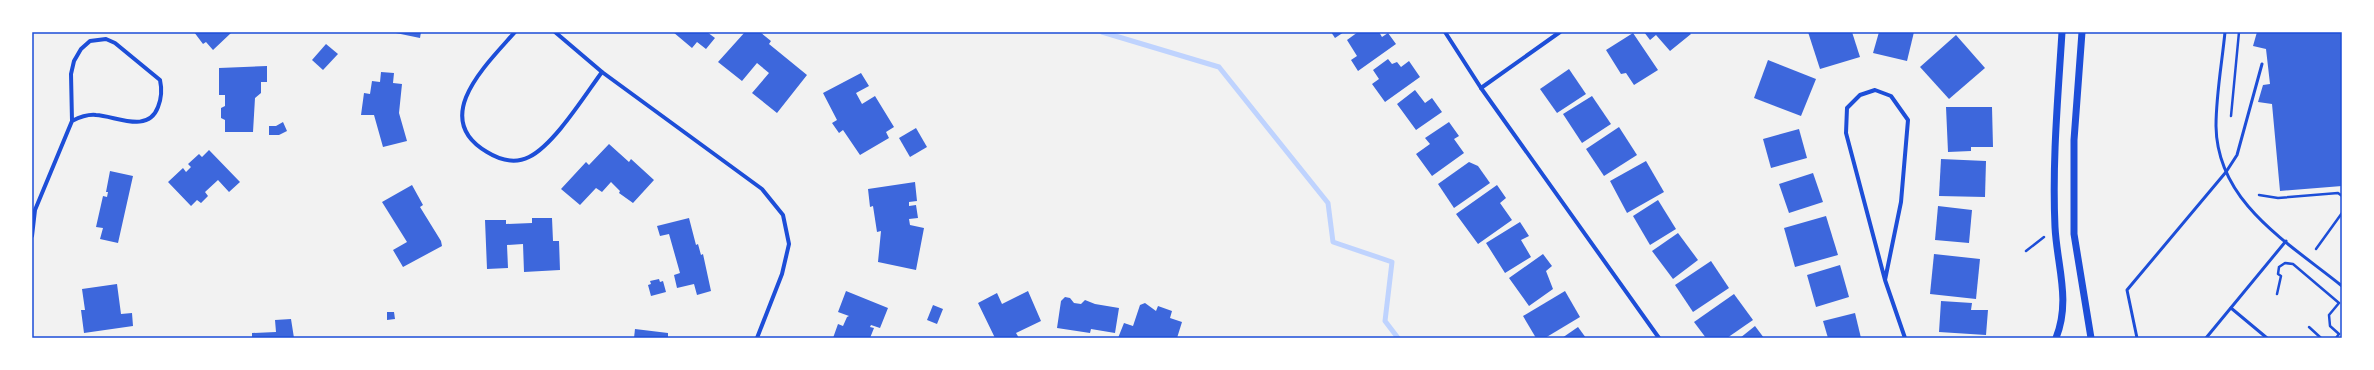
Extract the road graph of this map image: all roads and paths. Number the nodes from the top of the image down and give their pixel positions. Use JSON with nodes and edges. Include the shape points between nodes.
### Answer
{"nodes":[{"id":1,"x":515,"y":32,"type":"edge"},
{"id":2,"x":555,"y":32,"type":"edge"},
{"id":3,"x":1444,"y":32,"type":"edge"},
{"id":4,"x":1560,"y":32,"type":"edge"},
{"id":5,"x":2062,"y":32,"type":"edge"},
{"id":6,"x":2082,"y":32,"type":"edge"},
{"id":7,"x":2225,"y":32,"type":"edge"},
{"id":8,"x":2239,"y":32,"type":"edge"},
{"id":9,"x":2262,"y":64,"type":"dead end"},
{"id":10,"x":602,"y":72,"type":"junction"},
{"id":11,"x":1482,"y":88,"type":"junction"},
{"id":12,"x":2231,"y":116,"type":"dead end"},
{"id":13,"x":72,"y":121,"type":"junction"},
{"id":14,"x":2226,"y":172,"type":"junction"},
{"id":15,"x":2259,"y":195,"type":"dead end"},
{"id":16,"x":2342,"y":196,"type":"edge"},
{"id":17,"x":2342,"y":213,"type":"edge"},
{"id":18,"x":2055,"y":227,"type":"junction"},
{"id":19,"x":32,"y":236,"type":"edge"},
{"id":20,"x":2286,"y":242,"type":"junction"},
{"id":21,"x":2316,"y":249,"type":"dead end"},
{"id":22,"x":2026,"y":251,"type":"dead end"},
{"id":23,"x":1885,"y":280,"type":"junction"},
{"id":24,"x":2342,"y":286,"type":"edge"},
{"id":25,"x":2277,"y":294,"type":"dead end"},
{"id":26,"x":2231,"y":308,"type":"junction"},
{"id":27,"x":2309,"y":328,"type":"dead end"},
{"id":28,"x":757,"y":338,"type":"edge"},
{"id":29,"x":1659,"y":338,"type":"edge"},
{"id":30,"x":1905,"y":338,"type":"edge"},
{"id":31,"x":2056,"y":338,"type":"edge"},
{"id":32,"x":2091,"y":338,"type":"edge"},
{"id":33,"x":2137,"y":338,"type":"edge"},
{"id":34,"x":2206,"y":338,"type":"edge"},
{"id":35,"x":2267,"y":338,"type":"edge"},
{"id":36,"x":2321,"y":338,"type":"edge"},
{"id":37,"x":2336,"y":338,"type":"edge"}],
"edges":[{"from":1,"to":10,"type":"street","via":[[467,89],[462,109],[466,134],[477,146],[498,159],[514,161],[529,157],[547,143]]},
{"from":2,"to":10,"type":"street"},
{"from":3,"to":11,"type":"street"},
{"from":4,"to":11,"type":"street"},
{"from":5,"to":18,"type":"street","via":[[2055,152]]},
{"from":6,"to":32,"type":"street","via":[[2074,140],[2074,234]]},
{"from":7,"to":14,"type":"lane","via":[[2216,126],[2218,147]]},
{"from":8,"to":12,"type":"path"},
{"from":9,"to":14,"type":"lane","via":[[2237,155]]},
{"from":10,"to":28,"type":"street","via":[[762,189],[783,215],[789,244],[782,274]]},
{"from":11,"to":29,"type":"street"},
{"from":13,"to":13,"type":"street","via":[[83,116],[95,115],[135,122],[144,121],[157,109],[161,98],[160,80],[115,44],[106,39],[90,41],[81,49],[70,74]]},
{"from":13,"to":19,"type":"street","via":[[35,210]]},
{"from":14,"to":20,"type":"lane","via":[[2233,187],[2248,207]]},
{"from":14,"to":33,"type":"lane","via":[[2127,290]]},
{"from":15,"to":16,"type":"path","via":[[2278,198],[2338,193]]},
{"from":17,"to":21,"type":"path"},
{"from":18,"to":22,"type":"path"},
{"from":18,"to":31,"type":"street","via":[[2064,310]]},
{"from":20,"to":24,"type":"lane"},
{"from":20,"to":26,"type":"lane"},
{"from":23,"to":23,"type":"street","via":[[1901,202],[1908,120],[1890,96],[1875,90],[1860,95],[1847,108],[1846,132]]},
{"from":23,"to":30,"type":"street"},
{"from":25,"to":37,"type":"path","via":[[2281,276],[2278,274],[2279,267],[2293,264],[2339,303],[2329,315],[2330,326],[2339,334]]},
{"from":26,"to":34,"type":"lane"},
{"from":26,"to":35,"type":"lane"},
{"from":27,"to":36,"type":"path"}]}
